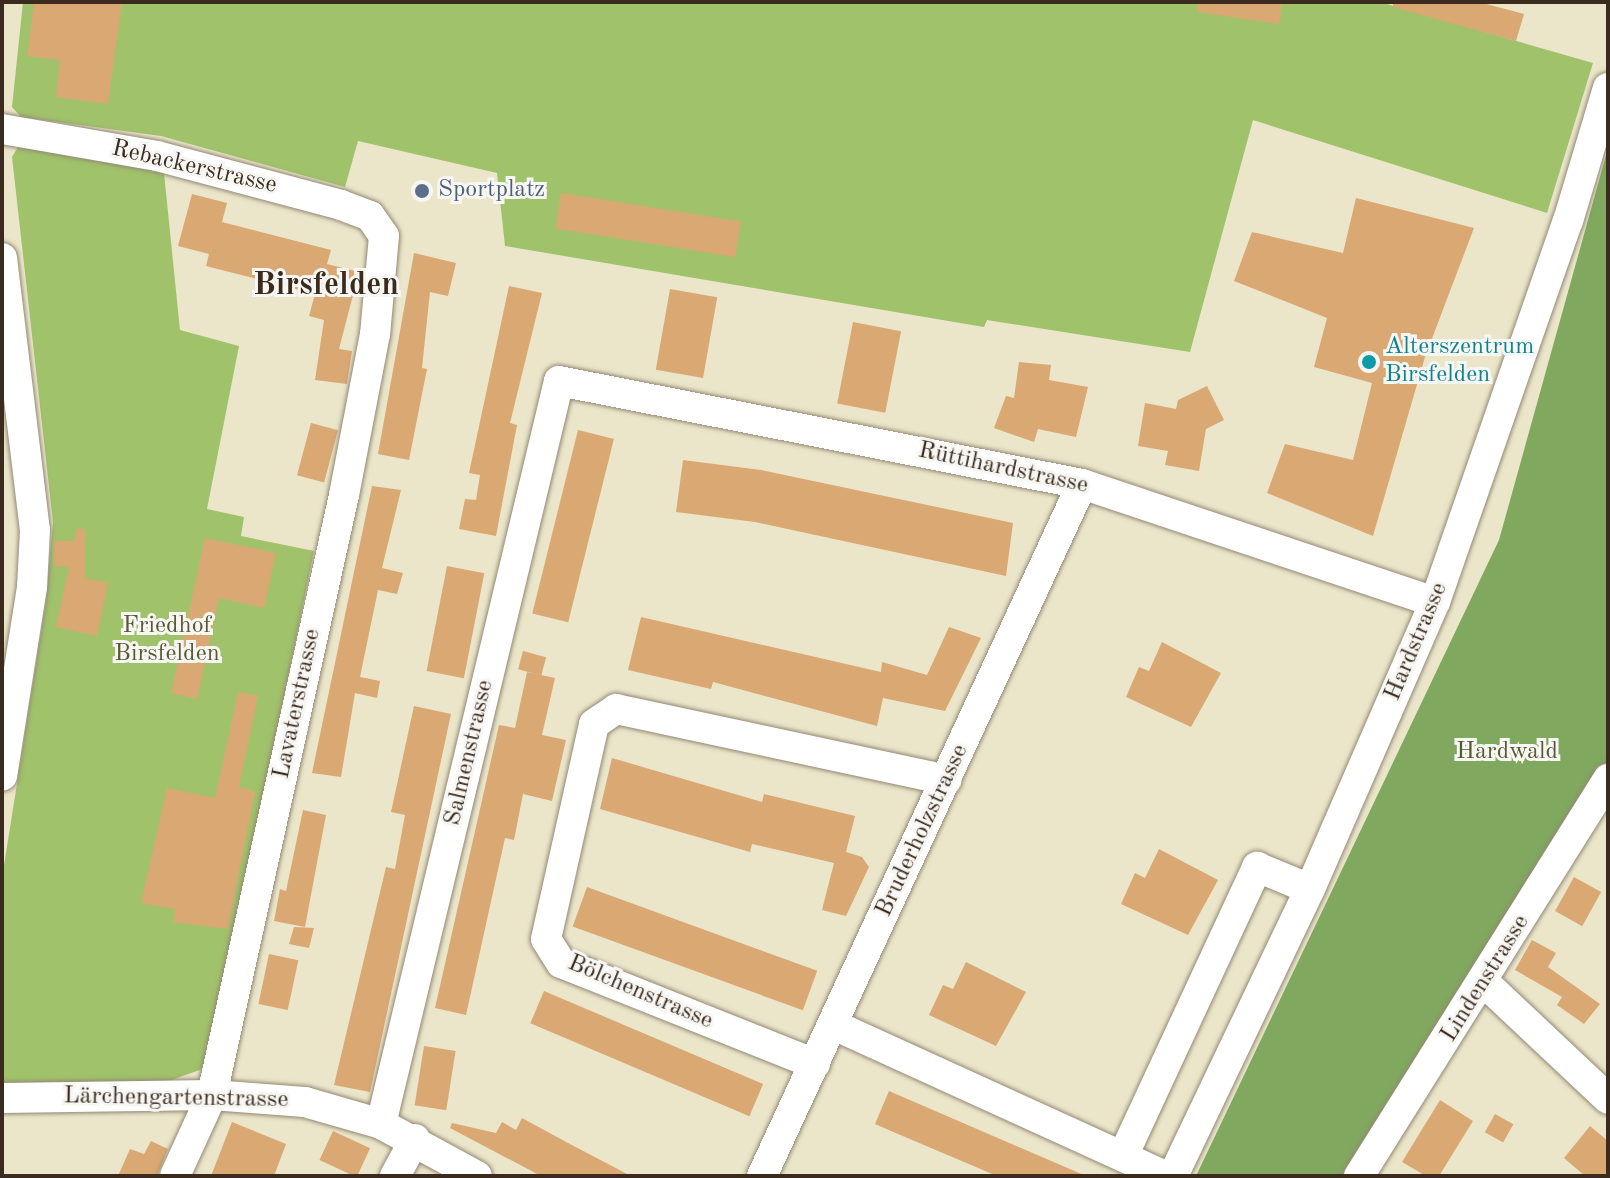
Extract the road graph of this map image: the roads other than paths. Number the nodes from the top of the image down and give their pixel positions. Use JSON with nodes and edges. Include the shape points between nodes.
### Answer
{"nodes":[{"id":1,"x":1608,"y":88,"type":"edge"},
{"id":2,"x":2,"y":129,"type":"edge"},
{"id":3,"x":379,"y":224,"type":"joint"},
{"id":4,"x":2,"y":258,"type":"edge"},
{"id":5,"x":559,"y":381,"type":"joint"},
{"id":6,"x":13,"y":410,"type":"edge"},
{"id":7,"x":1082,"y":484,"type":"junction"},
{"id":8,"x":1435,"y":602,"type":"junction"},
{"id":9,"x":2,"y":776,"type":"edge"},
{"id":10,"x":1608,"y":779,"type":"edge"},
{"id":11,"x":946,"y":780,"type":"junction"},
{"id":12,"x":1597,"y":822,"type":"edge"},
{"id":13,"x":1310,"y":889,"type":"junction"},
{"id":14,"x":1485,"y":983,"type":"junction"},
{"id":15,"x":834,"y":1025,"type":"junction"},
{"id":16,"x":815,"y":1064,"type":"junction"},
{"id":17,"x":212,"y":1095,"type":"junction"},
{"id":18,"x":2,"y":1098,"type":"edge"},
{"id":19,"x":1608,"y":1099,"type":"edge"},
{"id":20,"x":381,"y":1124,"type":"junction"},
{"id":21,"x":415,"y":1139,"type":"junction"},
{"id":22,"x":1123,"y":1156,"type":"junction"},
{"id":23,"x":175,"y":1176,"type":"edge"},
{"id":24,"x":395,"y":1176,"type":"edge"},
{"id":25,"x":477,"y":1176,"type":"edge"},
{"id":26,"x":762,"y":1176,"type":"edge"},
{"id":27,"x":1166,"y":1176,"type":"edge"},
{"id":28,"x":1173,"y":1176,"type":"edge"},
{"id":29,"x":1359,"y":1176,"type":"edge"}],
"edges":[{"from":1,"to":8,"type":"street","name":"Hardstrasse","via":[[1563,236]]},
{"from":2,"to":3,"type":"street","name":"Rebackerstrasse","via":[[157,156],[341,205]]},
{"from":3,"to":17,"type":"street","name":"Lavaterstrasse","via":[[384,236],[381,277],[361,407]]},
{"from":4,"to":6,"type":"street"},
{"from":5,"to":7,"type":"street","name":"Rüttihardstrasse"},
{"from":5,"to":20,"type":"street","name":"Salmenstrasse"},
{"from":6,"to":9,"type":"street","via":[[35,530],[32,587]]},
{"from":7,"to":8,"type":"street","name":"Rüttihardstrasse"},
{"from":7,"to":11,"type":"street","name":"Bruderholzstrasse"},
{"from":8,"to":13,"type":"street","name":"Hardstrasse"},
{"from":10,"to":12,"type":"street","name":"Lindenstrasse"},
{"from":11,"to":15,"type":"street","name":"Bruderholzstrasse"},
{"from":11,"to":16,"type":"street","name":"Bölchenstrasse","via":[[616,709],[594,724],[546,939],[561,963]]},
{"from":12,"to":14,"type":"street","name":"Lindenstrasse"},
{"from":13,"to":22,"type":"street","via":[[1257,867]]},
{"from":13,"to":28,"type":"street","name":"Hardstrasse"},
{"from":14,"to":19,"type":"street"},
{"from":14,"to":29,"type":"street","name":"Lindenstrasse"},
{"from":15,"to":16,"type":"street","name":"Bruderholzstrasse"},
{"from":15,"to":22,"type":"street"},
{"from":16,"to":26,"type":"street","name":"Bruderholzstrasse"},
{"from":17,"to":18,"type":"street","name":"Lärchengartenstrasse"},
{"from":17,"to":20,"type":"street","name":"Lärchengartenstrasse","via":[[305,1102]]},
{"from":17,"to":23,"type":"street","name":"Lavaterstrasse"},
{"from":20,"to":21,"type":"street","name":"Lärchengartenstrasse"},
{"from":21,"to":24,"type":"street"},
{"from":21,"to":25,"type":"street","name":"Lärchengartenstrasse"},
{"from":22,"to":27,"type":"street"}]}
